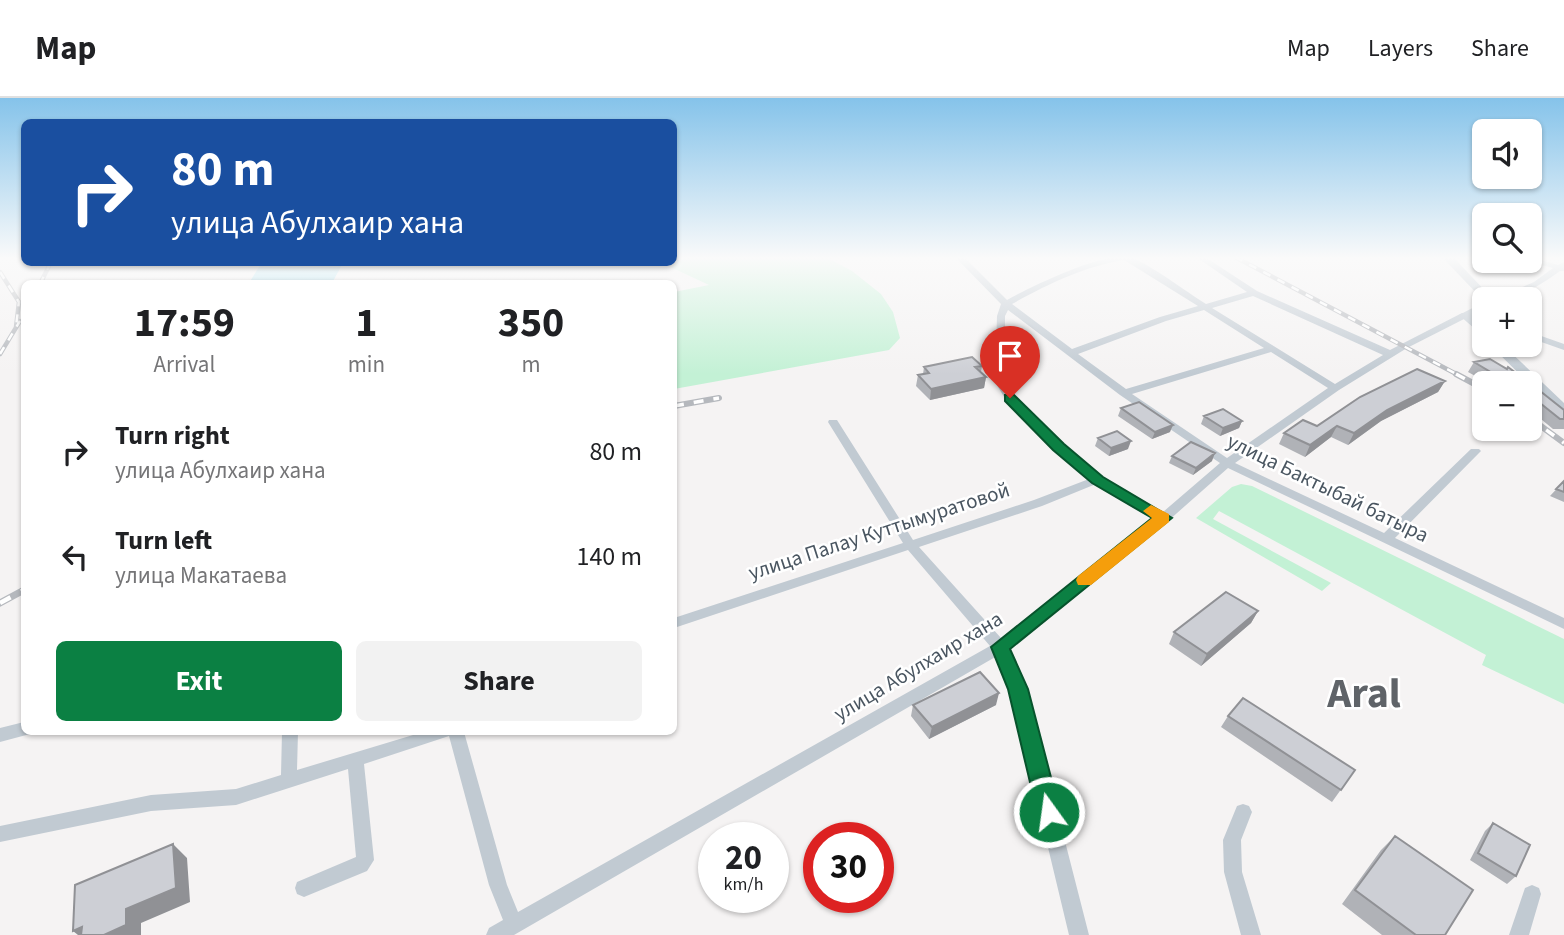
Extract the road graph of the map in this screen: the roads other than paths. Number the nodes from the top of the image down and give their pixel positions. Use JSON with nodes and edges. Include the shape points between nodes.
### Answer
{"nodes":[{"id":1,"x":998,"y":296,"type":"edge"},
{"id":2,"x":1019,"y":296,"type":"edge"},
{"id":3,"x":1188,"y":296,"type":"edge"},
{"id":4,"x":1242,"y":296,"type":"edge"},
{"id":5,"x":1261,"y":296,"type":"edge"},
{"id":6,"x":1006,"y":304,"type":"junction"},
{"id":7,"x":1204,"y":306,"type":"junction"},
{"id":8,"x":1472,"y":311,"type":"edge"},
{"id":9,"x":1465,"y":315,"type":"junction"},
{"id":10,"x":1472,"y":322,"type":"edge"},
{"id":11,"x":1542,"y":339,"type":"edge"},
{"id":12,"x":1564,"y":347,"type":"edge"},
{"id":13,"x":1270,"y":349,"type":"junction"},
{"id":14,"x":1074,"y":352,"type":"junction"},
{"id":15,"x":1390,"y":355,"type":"junction"},
{"id":16,"x":1509,"y":357,"type":"edge"},
{"id":17,"x":1335,"y":388,"type":"junction"},
{"id":18,"x":1124,"y":393,"type":"junction"},
{"id":19,"x":1564,"y":410,"type":"edge"},
{"id":20,"x":833,"y":422,"type":"dead end"},
{"id":21,"x":1475,"y":451,"type":"dead end"},
{"id":22,"x":1227,"y":463,"type":"junction"},
{"id":23,"x":1097,"y":480,"type":"junction"},
{"id":24,"x":1164,"y":518,"type":"junction"},
{"id":25,"x":1386,"y":539,"type":"junction"},
{"id":26,"x":909,"y":543,"type":"junction"},
{"id":27,"x":677,"y":622,"type":"edge"},
{"id":28,"x":1564,"y":624,"type":"edge"},
{"id":29,"x":1000,"y":647,"type":"junction"},
{"id":30,"x":21,"y":730,"type":"edge"},
{"id":31,"x":0,"y":735,"type":"edge"},
{"id":32,"x":290,"y":735,"type":"edge"},
{"id":33,"x":434,"y":735,"type":"edge"},
{"id":34,"x":457,"y":735,"type":"edge"},
{"id":35,"x":355,"y":760,"type":"junction"},
{"id":36,"x":289,"y":780,"type":"junction"},
{"id":37,"x":1243,"y":812,"type":"dead end"},
{"id":38,"x":0,"y":834,"type":"edge"},
{"id":39,"x":304,"y":888,"type":"dead end"},
{"id":40,"x":1532,"y":894,"type":"dead end"},
{"id":41,"x":514,"y":924,"type":"junction"},
{"id":42,"x":1251,"y":934,"type":"edge"},
{"id":43,"x":495,"y":935,"type":"edge"},
{"id":44,"x":1079,"y":935,"type":"edge"},
{"id":45,"x":1519,"y":935,"type":"edge"}],
"edges":[{"from":1,"to":6,"type":"street","name":"улица Бактыбай батыра"},
{"from":2,"to":6,"type":"street"},
{"from":3,"to":7,"type":"street"},
{"from":4,"to":7,"type":"street"},
{"from":5,"to":15,"type":"street"},
{"from":6,"to":14,"type":"street","name":"улица Бактыбай батыра"},
{"from":6,"to":23,"type":"street","via":[[1000,316],[1000,382],[1022,412]]},
{"from":7,"to":13,"type":"street"},
{"from":7,"to":14,"type":"street"},
{"from":8,"to":9,"type":"street"},
{"from":9,"to":10,"type":"street"},
{"from":9,"to":15,"type":"street","name":"улица Абулхаир хана"},
{"from":11,"to":12,"type":"street"},
{"from":13,"to":17,"type":"street"},
{"from":13,"to":18,"type":"street"},
{"from":14,"to":18,"type":"street","name":"улица Бактыбай батыра"},
{"from":15,"to":17,"type":"street","name":"улица Абулхаир хана"},
{"from":16,"to":19,"type":"street"},
{"from":17,"to":22,"type":"street","name":"улица Абулхаир хана"},
{"from":18,"to":22,"type":"street","name":"улица Бактыбай батыра"},
{"from":20,"to":26,"type":"street"},
{"from":21,"to":25,"type":"street"},
{"from":22,"to":24,"type":"street","name":"улица Абулхаир хана"},
{"from":22,"to":25,"type":"street","name":"улица Бактыбай батыра"},
{"from":23,"to":24,"type":"street"},
{"from":23,"to":26,"type":"street","name":"улица Палау Куттымуратовой"},
{"from":24,"to":29,"type":"street","name":"улица Абулхаир хана"},
{"from":25,"to":28,"type":"street","name":"улица Бактыбай батыра"},
{"from":26,"to":27,"type":"street","name":"улица Палау Куттымуратовой"},
{"from":26,"to":29,"type":"street"},
{"from":29,"to":41,"type":"street","name":"улица Абулхаир хана"},
{"from":29,"to":44,"type":"street","via":[[1018,689]]},
{"from":30,"to":31,"type":"street"},
{"from":32,"to":36,"type":"street"},
{"from":33,"to":35,"type":"street"},
{"from":34,"to":41,"type":"street","via":[[498,885]]},
{"from":35,"to":36,"type":"street"},
{"from":35,"to":39,"type":"street","via":[[365,860]]},
{"from":36,"to":38,"type":"street","via":[[226,798],[180,799]]},
{"from":37,"to":42,"type":"street","via":[[1232,840],[1233,872]]},
{"from":40,"to":45,"type":"street"},
{"from":41,"to":43,"type":"street","name":"улица Абулхаир хана"}]}
